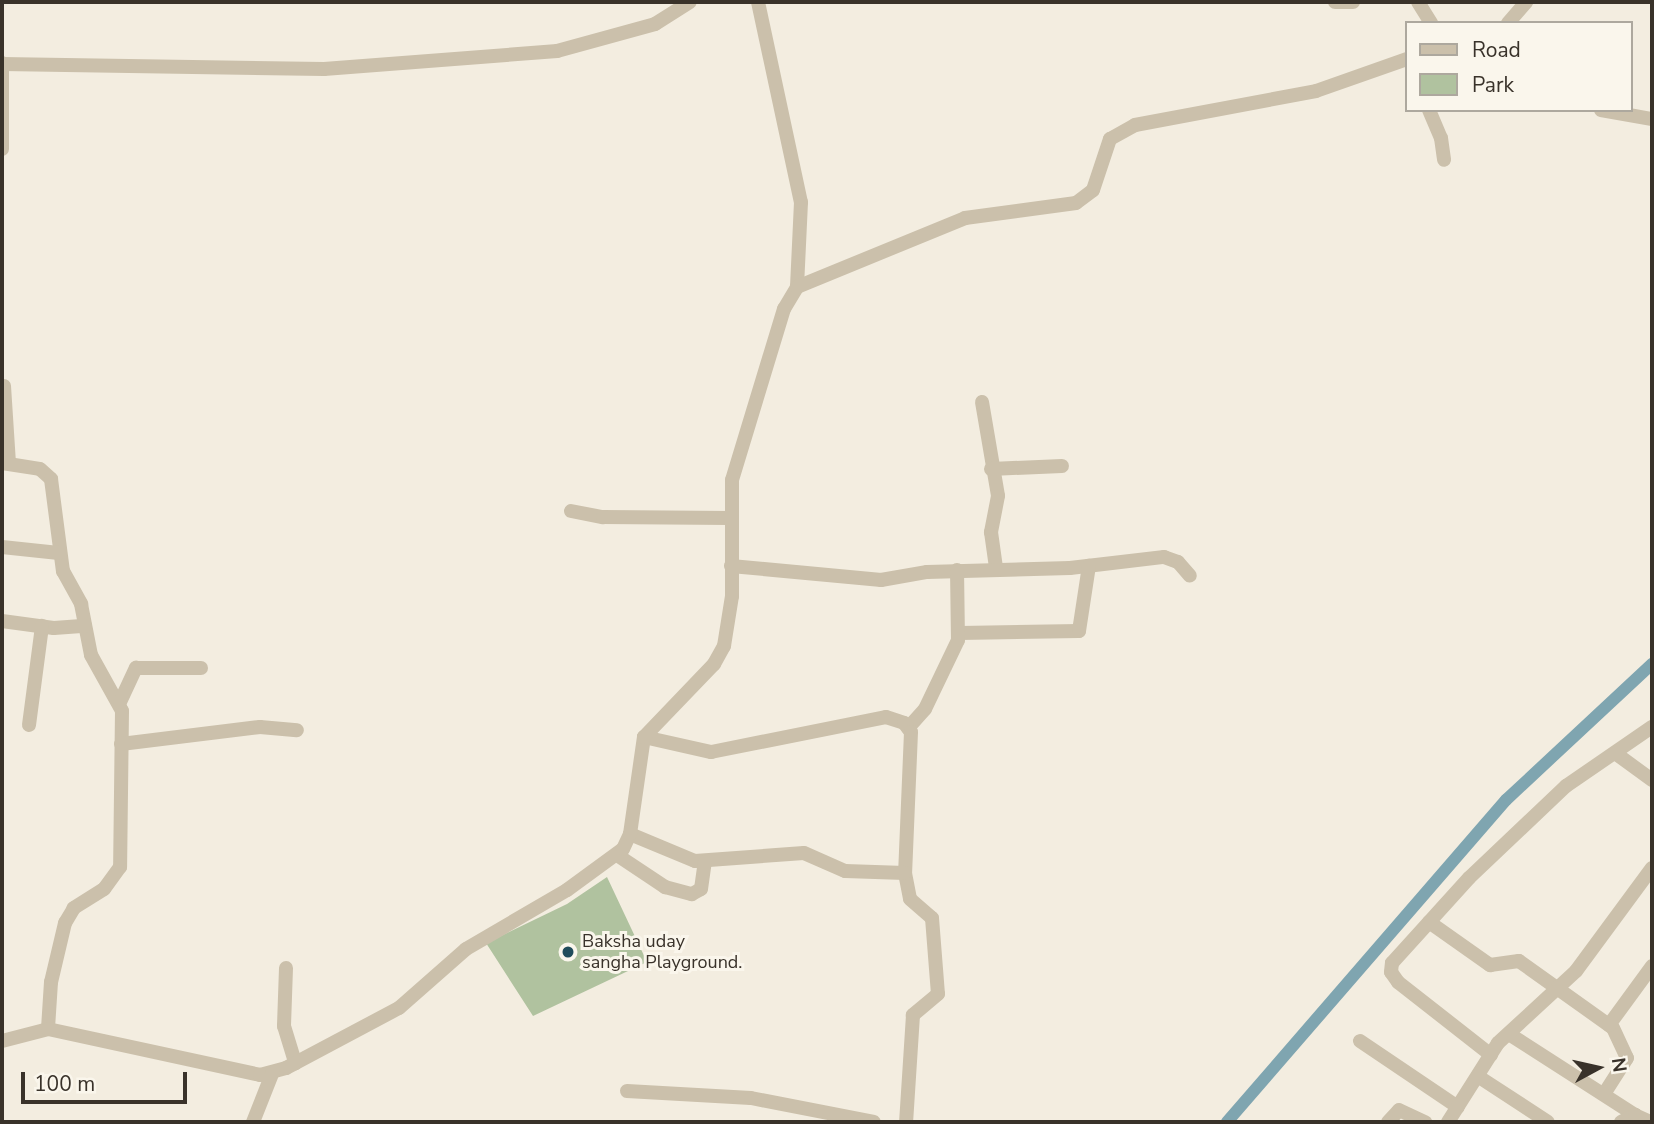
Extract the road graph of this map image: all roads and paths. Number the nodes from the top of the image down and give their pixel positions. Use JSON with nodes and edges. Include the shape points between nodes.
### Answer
{"nodes":[{"id":1,"x":690,"y":2,"type":"edge"},
{"id":2,"x":758,"y":2,"type":"edge"},
{"id":3,"x":1335,"y":2,"type":"edge"},
{"id":4,"x":1353,"y":2,"type":"edge"},
{"id":5,"x":1418,"y":2,"type":"edge"},
{"id":6,"x":1526,"y":2,"type":"edge"},
{"id":7,"x":1430,"y":21,"type":"edge"},
{"id":8,"x":1510,"y":21,"type":"edge"},
{"id":9,"x":1406,"y":59,"type":"edge"},
{"id":10,"x":2,"y":63,"type":"edge"},
{"id":11,"x":1430,"y":112,"type":"edge"},
{"id":12,"x":1611,"y":112,"type":"edge"},
{"id":13,"x":1652,"y":120,"type":"edge"},
{"id":14,"x":2,"y":149,"type":"edge"},
{"id":15,"x":1444,"y":160,"type":"dead end"},
{"id":16,"x":797,"y":286,"type":"junction"},
{"id":17,"x":4,"y":386,"type":"dead end"},
{"id":18,"x":982,"y":402,"type":"dead end"},
{"id":19,"x":5,"y":463,"type":"edge"},
{"id":20,"x":1062,"y":466,"type":"dead end"},
{"id":21,"x":991,"y":469,"type":"junction"},
{"id":22,"x":571,"y":510,"type":"dead end"},
{"id":23,"x":730,"y":518,"type":"junction"},
{"id":24,"x":2,"y":547,"type":"edge"},
{"id":25,"x":59,"y":553,"type":"junction"},
{"id":26,"x":731,"y":566,"type":"junction"},
{"id":27,"x":1089,"y":566,"type":"junction"},
{"id":28,"x":996,"y":569,"type":"junction"},
{"id":29,"x":957,"y":570,"type":"junction"},
{"id":30,"x":1190,"y":576,"type":"dead end"},
{"id":31,"x":2,"y":621,"type":"edge"},
{"id":32,"x":42,"y":626,"type":"junction"},
{"id":33,"x":85,"y":626,"type":"junction"},
{"id":34,"x":960,"y":633,"type":"junction"},
{"id":35,"x":201,"y":668,"type":"dead end"},
{"id":36,"x":120,"y":702,"type":"junction"},
{"id":37,"x":29,"y":725,"type":"dead end"},
{"id":38,"x":1652,"y":727,"type":"edge"},
{"id":39,"x":908,"y":728,"type":"junction"},
{"id":40,"x":297,"y":730,"type":"dead end"},
{"id":41,"x":644,"y":737,"type":"junction"},
{"id":42,"x":121,"y":744,"type":"junction"},
{"id":43,"x":1615,"y":753,"type":"junction"},
{"id":44,"x":1652,"y":780,"type":"edge"},
{"id":45,"x":630,"y":834,"type":"junction"},
{"id":46,"x":617,"y":855,"type":"junction"},
{"id":47,"x":705,"y":862,"type":"junction"},
{"id":48,"x":1652,"y":868,"type":"edge"},
{"id":49,"x":905,"y":873,"type":"junction"},
{"id":50,"x":1640,"y":886,"type":"junction"},
{"id":51,"x":1652,"y":896,"type":"edge"},
{"id":52,"x":1429,"y":922,"type":"junction"},
{"id":53,"x":1652,"y":966,"type":"edge"},
{"id":54,"x":286,"y":968,"type":"dead end"},
{"id":55,"x":1556,"y":990,"type":"junction"},
{"id":56,"x":1609,"y":1025,"type":"junction"},
{"id":57,"x":48,"y":1029,"type":"junction"},
{"id":58,"x":1509,"y":1034,"type":"junction"},
{"id":59,"x":2,"y":1041,"type":"edge"},
{"id":60,"x":1360,"y":1041,"type":"dead end"},
{"id":61,"x":1491,"y":1055,"type":"junction"},
{"id":62,"x":295,"y":1063,"type":"junction"},
{"id":63,"x":272,"y":1074,"type":"junction"},
{"id":64,"x":1479,"y":1077,"type":"junction"},
{"id":65,"x":627,"y":1091,"type":"dead end"},
{"id":66,"x":1604,"y":1094,"type":"junction"},
{"id":67,"x":1458,"y":1107,"type":"junction"},
{"id":68,"x":1635,"y":1115,"type":"junction"},
{"id":69,"x":253,"y":1122,"type":"edge"},
{"id":70,"x":874,"y":1122,"type":"edge"},
{"id":71,"x":906,"y":1122,"type":"edge"},
{"id":72,"x":1388,"y":1122,"type":"edge"},
{"id":73,"x":1425,"y":1122,"type":"edge"},
{"id":74,"x":1447,"y":1122,"type":"edge"},
{"id":75,"x":1548,"y":1122,"type":"edge"},
{"id":76,"x":1621,"y":1122,"type":"edge"},
{"id":77,"x":1650,"y":1122,"type":"edge"}],
"edges":[{"from":1,"to":10,"type":"street","via":[[655,24],[557,51],[324,69]]},
{"from":2,"to":16,"type":"street","via":[[801,202]]},
{"from":3,"to":4,"type":"street"},
{"from":5,"to":7,"type":"street"},
{"from":6,"to":8,"type":"street"},
{"from":9,"to":16,"type":"street","via":[[1306,93],[1135,125],[1110,139],[1093,190],[1076,203],[965,218]]},
{"from":10,"to":14,"type":"street"},
{"from":11,"to":15,"type":"street"},
{"from":12,"to":13,"type":"street"},
{"from":16,"to":23,"type":"street","via":[[784,309],[735,468]]},
{"from":17,"to":19,"type":"street"},
{"from":18,"to":21,"type":"street"},
{"from":19,"to":25,"type":"street","via":[[40,469],[51,479]]},
{"from":20,"to":21,"type":"street"},
{"from":21,"to":28,"type":"street","via":[[998,496],[991,532]]},
{"from":22,"to":23,"type":"street","via":[[603,517]]},
{"from":23,"to":26,"type":"street"},
{"from":24,"to":25,"type":"street"},
{"from":25,"to":33,"type":"street"},
{"from":26,"to":29,"type":"street","via":[[881,580]]},
{"from":26,"to":41,"type":"street","via":[[731,613],[724,646],[714,664]]},
{"from":27,"to":28,"type":"street"},
{"from":27,"to":30,"type":"street","via":[[1164,557],[1178,562]]},
{"from":27,"to":34,"type":"street","via":[[1079,631]]},
{"from":28,"to":29,"type":"street"},
{"from":29,"to":34,"type":"street"},
{"from":31,"to":32,"type":"street"},
{"from":32,"to":33,"type":"street"},
{"from":32,"to":37,"type":"street"},
{"from":33,"to":36,"type":"street","via":[[95,664]]},
{"from":34,"to":39,"type":"street","via":[[925,709]]},
{"from":35,"to":36,"type":"street","via":[[136,668]]},
{"from":36,"to":42,"type":"street"},
{"from":38,"to":43,"type":"street"},
{"from":39,"to":41,"type":"street","via":[[886,717],[711,752]]},
{"from":39,"to":49,"type":"street","via":[[912,783]]},
{"from":40,"to":42,"type":"street","via":[[260,727]]},
{"from":41,"to":45,"type":"street"},
{"from":42,"to":57,"type":"street","via":[[120,867],[104,889],[74,908],[65,923],[51,982]]},
{"from":43,"to":44,"type":"street"},
{"from":43,"to":52,"type":"street","via":[[1566,786]]},
{"from":45,"to":46,"type":"street"},
{"from":45,"to":47,"type":"street","via":[[666,853]]},
{"from":46,"to":47,"type":"street","via":[[665,887],[692,894],[701,889]]},
{"from":46,"to":62,"type":"street","via":[[512,925],[466,949],[399,1008]]},
{"from":47,"to":49,"type":"street","via":[[804,853],[845,871]]},
{"from":48,"to":50,"type":"street"},
{"from":49,"to":71,"type":"street","via":[[909,899],[932,918],[938,994],[913,1015]]},
{"from":50,"to":51,"type":"street"},
{"from":50,"to":55,"type":"street"},
{"from":52,"to":55,"type":"street","via":[[1476,959],[1497,966],[1514,958]]},
{"from":52,"to":61,"type":"street","via":[[1392,963],[1391,972]]},
{"from":53,"to":56,"type":"street"},
{"from":54,"to":62,"type":"street","via":[[284,1026]]},
{"from":55,"to":56,"type":"street"},
{"from":55,"to":58,"type":"street"},
{"from":56,"to":66,"type":"street","via":[[1619,1033],[1627,1058]]},
{"from":57,"to":59,"type":"street"},
{"from":57,"to":63,"type":"street","via":[[155,1056],[205,1060],[249,1075]]},
{"from":58,"to":61,"type":"street"},
{"from":58,"to":66,"type":"street"},
{"from":60,"to":67,"type":"street"},
{"from":61,"to":64,"type":"street"},
{"from":62,"to":63,"type":"street"},
{"from":63,"to":69,"type":"street"},
{"from":64,"to":67,"type":"street"},
{"from":64,"to":75,"type":"street"},
{"from":65,"to":70,"type":"street","via":[[751,1098]]},
{"from":66,"to":68,"type":"street"},
{"from":67,"to":74,"type":"street"},
{"from":68,"to":76,"type":"street"},
{"from":68,"to":77,"type":"street"},
{"from":72,"to":73,"type":"street","via":[[1399,1110]]}]}
